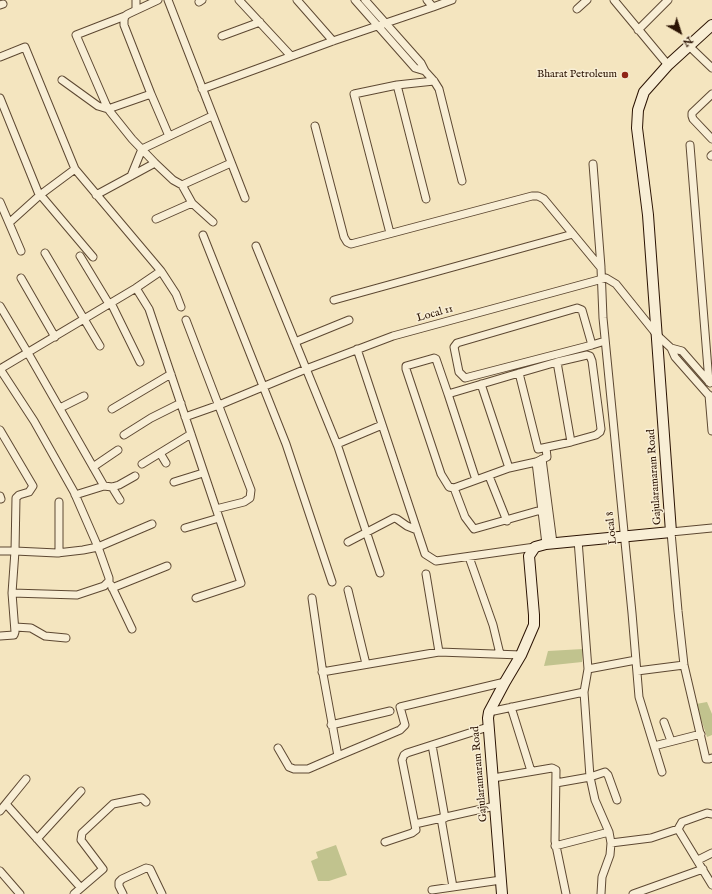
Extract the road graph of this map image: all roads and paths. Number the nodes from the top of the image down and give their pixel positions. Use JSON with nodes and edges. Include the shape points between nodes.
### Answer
{"nodes":[{"id":1,"x":136,"y":0,"type":"edge"},
{"id":2,"x":158,"y":0,"type":"edge"},
{"id":3,"x":168,"y":0,"type":"edge"},
{"id":4,"x":239,"y":0,"type":"edge"},
{"id":5,"x":296,"y":0,"type":"edge"},
{"id":6,"x":355,"y":0,"type":"edge"},
{"id":7,"x":365,"y":0,"type":"edge"},
{"id":8,"x":427,"y":0,"type":"edge"},
{"id":9,"x":452,"y":0,"type":"edge"},
{"id":10,"x":587,"y":0,"type":"edge"},
{"id":11,"x":614,"y":0,"type":"edge"},
{"id":12,"x":668,"y":0,"type":"edge"},
{"id":13,"x":434,"y":7,"type":"junction"},
{"id":14,"x":577,"y":9,"type":"dead end"},
{"id":15,"x":136,"y":10,"type":"junction"},
{"id":16,"x":125,"y":16,"type":"junction"},
{"id":17,"x":260,"y":22,"type":"junction"},
{"id":18,"x":385,"y":23,"type":"junction"},
{"id":19,"x":712,"y":25,"type":"edge"},
{"id":20,"x":378,"y":26,"type":"junction"},
{"id":21,"x":638,"y":30,"type":"junction"},
{"id":22,"x":222,"y":36,"type":"dead end"},
{"id":23,"x":333,"y":41,"type":"junction"},
{"id":24,"x":689,"y":46,"type":"junction"},
{"id":25,"x":291,"y":56,"type":"junction"},
{"id":26,"x":0,"y":57,"type":"edge"},
{"id":27,"x":668,"y":66,"type":"junction"},
{"id":28,"x":712,"y":68,"type":"edge"},
{"id":29,"x":425,"y":71,"type":"junction"},
{"id":30,"x":62,"y":80,"type":"dead end"},
{"id":31,"x":434,"y":81,"type":"junction"},
{"id":32,"x":397,"y":85,"type":"junction"},
{"id":33,"x":202,"y":89,"type":"junction"},
{"id":34,"x":151,"y":94,"type":"junction"},
{"id":35,"x":712,"y":94,"type":"edge"},
{"id":36,"x":0,"y":98,"type":"edge"},
{"id":37,"x":108,"y":109,"type":"junction"},
{"id":38,"x":212,"y":116,"type":"junction"},
{"id":39,"x":315,"y":126,"type":"dead end"},
{"id":40,"x":169,"y":136,"type":"junction"},
{"id":41,"x":712,"y":139,"type":"edge"},
{"id":42,"x":690,"y":145,"type":"dead end"},
{"id":43,"x":142,"y":149,"type":"junction"},
{"id":44,"x":155,"y":163,"type":"junction"},
{"id":45,"x":231,"y":163,"type":"junction"},
{"id":46,"x":592,"y":164,"type":"dead end"},
{"id":47,"x":75,"y":169,"type":"junction"},
{"id":48,"x":131,"y":176,"type":"junction"},
{"id":49,"x":462,"y":181,"type":"dead end"},
{"id":50,"x":182,"y":184,"type":"junction"},
{"id":51,"x":40,"y":195,"type":"junction"},
{"id":52,"x":96,"y":195,"type":"junction"},
{"id":53,"x":245,"y":198,"type":"dead end"},
{"id":54,"x":426,"y":199,"type":"dead end"},
{"id":55,"x":0,"y":202,"type":"edge"},
{"id":56,"x":192,"y":203,"type":"junction"},
{"id":57,"x":156,"y":219,"type":"dead end"},
{"id":58,"x":213,"y":222,"type":"dead end"},
{"id":59,"x":9,"y":223,"type":"junction"},
{"id":60,"x":390,"y":233,"type":"junction"},
{"id":61,"x":573,"y":234,"type":"junction"},
{"id":62,"x":203,"y":235,"type":"dead end"},
{"id":63,"x":256,"y":246,"type":"dead end"},
{"id":64,"x":21,"y":251,"type":"dead end"},
{"id":65,"x":45,"y":252,"type":"dead end"},
{"id":66,"x":80,"y":256,"type":"dead end"},
{"id":67,"x":92,"y":258,"type":"dead end"},
{"id":68,"x":601,"y":268,"type":"junction"},
{"id":69,"x":161,"y":271,"type":"junction"},
{"id":70,"x":22,"y":278,"type":"dead end"},
{"id":71,"x":601,"y":279,"type":"junction"},
{"id":72,"x":136,"y":288,"type":"junction"},
{"id":73,"x":334,"y":300,"type":"dead end"},
{"id":74,"x":110,"y":303,"type":"junction"},
{"id":75,"x":0,"y":306,"type":"edge"},
{"id":76,"x":182,"y":307,"type":"dead end"},
{"id":77,"x":83,"y":319,"type":"junction"},
{"id":78,"x":186,"y":320,"type":"dead end"},
{"id":79,"x":349,"y":320,"type":"dead end"},
{"id":80,"x":657,"y":335,"type":"junction"},
{"id":81,"x":54,"y":337,"type":"junction"},
{"id":82,"x":605,"y":341,"type":"junction"},
{"id":83,"x":295,"y":342,"type":"junction"},
{"id":84,"x":592,"y":345,"type":"junction"},
{"id":85,"x":100,"y":346,"type":"dead end"},
{"id":86,"x":671,"y":348,"type":"junction"},
{"id":87,"x":357,"y":349,"type":"junction"},
{"id":88,"x":28,"y":352,"type":"junction"},
{"id":89,"x":140,"y":362,"type":"dead end"},
{"id":90,"x":558,"y":362,"type":"junction"},
{"id":91,"x":0,"y":369,"type":"edge"},
{"id":92,"x":306,"y":369,"type":"junction"},
{"id":93,"x":519,"y":373,"type":"junction"},
{"id":94,"x":171,"y":374,"type":"junction"},
{"id":95,"x":482,"y":384,"type":"junction"},
{"id":96,"x":711,"y":384,"type":"edge"},
{"id":97,"x":264,"y":388,"type":"junction"},
{"id":98,"x":448,"y":394,"type":"junction"},
{"id":99,"x":84,"y":396,"type":"dead end"},
{"id":100,"x":711,"y":397,"type":"edge"},
{"id":101,"x":181,"y":403,"type":"junction"},
{"id":102,"x":219,"y":405,"type":"junction"},
{"id":103,"x":60,"y":408,"type":"junction"},
{"id":104,"x":112,"y":410,"type":"dead end"},
{"id":105,"x":185,"y":417,"type":"junction"},
{"id":106,"x":382,"y":425,"type":"junction"},
{"id":107,"x":0,"y":430,"type":"edge"},
{"id":108,"x":712,"y":432,"type":"edge"},
{"id":109,"x":191,"y":434,"type":"junction"},
{"id":110,"x":124,"y":435,"type":"dead end"},
{"id":111,"x":571,"y":442,"type":"junction"},
{"id":112,"x":337,"y":444,"type":"junction"},
{"id":113,"x":546,"y":448,"type":"junction"},
{"id":114,"x":118,"y":450,"type":"dead end"},
{"id":115,"x":160,"y":453,"type":"junction"},
{"id":116,"x":539,"y":460,"type":"junction"},
{"id":117,"x":166,"y":463,"type":"dead end"},
{"id":118,"x":142,"y":464,"type":"dead end"},
{"id":119,"x":93,"y":466,"type":"junction"},
{"id":120,"x":509,"y":468,"type":"junction"},
{"id":121,"x":203,"y":472,"type":"junction"},
{"id":122,"x":135,"y":476,"type":"dead end"},
{"id":123,"x":489,"y":476,"type":"junction"},
{"id":124,"x":476,"y":480,"type":"junction"},
{"id":125,"x":174,"y":482,"type":"dead end"},
{"id":126,"x":104,"y":486,"type":"junction"},
{"id":127,"x":112,"y":487,"type":"junction"},
{"id":128,"x":454,"y":488,"type":"junction"},
{"id":129,"x":75,"y":496,"type":"junction"},
{"id":130,"x":120,"y":500,"type":"dead end"},
{"id":131,"x":59,"y":502,"type":"dead end"},
{"id":132,"x":216,"y":509,"type":"junction"},
{"id":133,"x":545,"y":509,"type":"junction"},
{"id":134,"x":219,"y":518,"type":"junction"},
{"id":135,"x":507,"y":521,"type":"junction"},
{"id":136,"x":152,"y":524,"type":"dead end"},
{"id":137,"x":185,"y":528,"type":"dead end"},
{"id":138,"x":712,"y":528,"type":"edge"},
{"id":139,"x":417,"y":530,"type":"junction"},
{"id":140,"x":671,"y":532,"type":"junction"},
{"id":141,"x":367,"y":533,"type":"junction"},
{"id":142,"x":624,"y":537,"type":"junction"},
{"id":143,"x":578,"y":540,"type":"junction"},
{"id":144,"x":348,"y":542,"type":"dead end"},
{"id":145,"x":549,"y":544,"type":"junction"},
{"id":146,"x":98,"y":547,"type":"junction"},
{"id":147,"x":534,"y":547,"type":"junction"},
{"id":148,"x":0,"y":551,"type":"edge"},
{"id":149,"x":15,"y":551,"type":"junction"},
{"id":150,"x":59,"y":553,"type":"junction"},
{"id":151,"x":469,"y":557,"type":"junction"},
{"id":152,"x":167,"y":566,"type":"dead end"},
{"id":153,"x":380,"y":573,"type":"dead end"},
{"id":154,"x":426,"y":574,"type":"dead end"},
{"id":155,"x":109,"y":581,"type":"junction"},
{"id":156,"x":332,"y":582,"type":"dead end"},
{"id":157,"x":112,"y":588,"type":"junction"},
{"id":158,"x":348,"y":590,"type":"dead end"},
{"id":159,"x":12,"y":593,"type":"junction"},
{"id":160,"x":196,"y":598,"type":"dead end"},
{"id":161,"x":312,"y":598,"type":"dead end"},
{"id":162,"x":15,"y":627,"type":"junction"},
{"id":163,"x":132,"y":629,"type":"dead end"},
{"id":164,"x":0,"y":636,"type":"edge"},
{"id":165,"x":66,"y":638,"type":"dead end"},
{"id":166,"x":439,"y":652,"type":"junction"},
{"id":167,"x":500,"y":654,"type":"junction"},
{"id":168,"x":521,"y":655,"type":"junction"},
{"id":169,"x":636,"y":660,"type":"junction"},
{"id":170,"x":366,"y":664,"type":"junction"},
{"id":171,"x":684,"y":665,"type":"junction"},
{"id":172,"x":588,"y":669,"type":"junction"},
{"id":173,"x":637,"y":671,"type":"junction"},
{"id":174,"x":322,"y":672,"type":"junction"},
{"id":175,"x":505,"y":682,"type":"junction"},
{"id":176,"x":584,"y":692,"type":"junction"},
{"id":177,"x":512,"y":707,"type":"junction"},
{"id":178,"x":390,"y":711,"type":"dead end"},
{"id":179,"x":489,"y":712,"type":"junction"},
{"id":180,"x":664,"y":722,"type":"dead end"},
{"id":181,"x":331,"y":725,"type":"junction"},
{"id":182,"x":488,"y":727,"type":"junction"},
{"id":183,"x":701,"y":734,"type":"junction"},
{"id":184,"x":671,"y":741,"type":"junction"},
{"id":185,"x":432,"y":745,"type":"junction"},
{"id":186,"x":654,"y":746,"type":"junction"},
{"id":187,"x":278,"y":748,"type":"dead end"},
{"id":188,"x":338,"y":756,"type":"junction"},
{"id":189,"x":712,"y":758,"type":"edge"},
{"id":190,"x":530,"y":772,"type":"junction"},
{"id":191,"x":662,"y":772,"type":"dead end"},
{"id":192,"x":590,"y":777,"type":"junction"},
{"id":193,"x":493,"y":778,"type":"junction"},
{"id":194,"x":26,"y":779,"type":"dead end"},
{"id":195,"x":556,"y":783,"type":"junction"},
{"id":196,"x":81,"y":791,"type":"dead end"},
{"id":197,"x":617,"y":800,"type":"dead end"},
{"id":198,"x":146,"y":802,"type":"dead end"},
{"id":199,"x":6,"y":804,"type":"junction"},
{"id":200,"x":495,"y":806,"type":"junction"},
{"id":201,"x":0,"y":811,"type":"edge"},
{"id":202,"x":712,"y":814,"type":"edge"},
{"id":203,"x":443,"y":818,"type":"junction"},
{"id":204,"x":415,"y":824,"type":"junction"},
{"id":205,"x":678,"y":829,"type":"junction"},
{"id":206,"x":609,"y":832,"type":"junction"},
{"id":207,"x":38,"y":839,"type":"junction"},
{"id":208,"x":385,"y":842,"type":"dead end"},
{"id":209,"x":611,"y":843,"type":"junction"},
{"id":210,"x":556,"y":846,"type":"junction"},
{"id":211,"x":712,"y":853,"type":"edge"},
{"id":212,"x":698,"y":860,"type":"junction"},
{"id":213,"x":703,"y":869,"type":"junction"},
{"id":214,"x":0,"y":871,"type":"edge"},
{"id":215,"x":501,"y":880,"type":"junction"},
{"id":216,"x":712,"y":885,"type":"edge"},
{"id":217,"x":452,"y":887,"type":"junction"},
{"id":218,"x":81,"y":888,"type":"junction"},
{"id":219,"x":432,"y":890,"type":"dead end"},
{"id":220,"x":20,"y":894,"type":"edge"},
{"id":221,"x":74,"y":894,"type":"edge"},
{"id":222,"x":123,"y":894,"type":"edge"},
{"id":223,"x":162,"y":894,"type":"edge"},
{"id":224,"x":502,"y":894,"type":"edge"},
{"id":225,"x":566,"y":894,"type":"edge"},
{"id":226,"x":600,"y":894,"type":"edge"},
{"id":227,"x":633,"y":894,"type":"edge"}],
"edges":[{"from":1,"to":15,"type":"street"},
{"from":2,"to":15,"type":"street"},
{"from":3,"to":33,"type":"street"},
{"from":4,"to":17,"type":"street"},
{"from":5,"to":23,"type":"street"},
{"from":6,"to":20,"type":"street"},
{"from":7,"to":18,"type":"street"},
{"from":8,"to":13,"type":"street"},
{"from":9,"to":13,"type":"street"},
{"from":10,"to":14,"type":"street"},
{"from":11,"to":21,"type":"street"},
{"from":12,"to":21,"type":"street"},
{"from":13,"to":18,"type":"street"},
{"from":15,"to":16,"type":"street"},
{"from":16,"to":34,"type":"street","via":[[124,25]]},
{"from":16,"to":37,"type":"street","via":[[76,35]]},
{"from":17,"to":22,"type":"street"},
{"from":17,"to":25,"type":"street"},
{"from":18,"to":20,"type":"street"},
{"from":18,"to":29,"type":"street","via":[[421,63]]},
{"from":19,"to":24,"type":"main road","name":"Gajularamaram Road"},
{"from":20,"to":23,"type":"street"},
{"from":20,"to":29,"type":"street","via":[[415,68]]},
{"from":21,"to":27,"type":"street"},
{"from":23,"to":25,"type":"street"},
{"from":24,"to":27,"type":"main road","name":"Gajularamaram Road"},
{"from":24,"to":28,"type":"street"},
{"from":25,"to":33,"type":"street"},
{"from":26,"to":47,"type":"street","via":[[25,47]]},
{"from":27,"to":80,"type":"main road","name":"Gajularamaram Road","via":[[644,92],[638,110],[637,128],[648,215]]},
{"from":29,"to":31,"type":"street"},
{"from":30,"to":37,"type":"street","via":[[98,106]]},
{"from":31,"to":32,"type":"street"},
{"from":31,"to":49,"type":"street","via":[[445,108]]},
{"from":32,"to":54,"type":"street"},
{"from":32,"to":60,"type":"street","via":[[354,94]]},
{"from":33,"to":38,"type":"street"},
{"from":34,"to":37,"type":"street"},
{"from":34,"to":40,"type":"street"},
{"from":35,"to":41,"type":"street","via":[[692,113],[692,116]]},
{"from":36,"to":51,"type":"street"},
{"from":37,"to":43,"type":"street"},
{"from":38,"to":40,"type":"street"},
{"from":38,"to":45,"type":"street"},
{"from":39,"to":60,"type":"street","via":[[346,242],[351,244]]},
{"from":40,"to":43,"type":"street"},
{"from":42,"to":96,"type":"street"},
{"from":43,"to":44,"type":"street"},
{"from":43,"to":48,"type":"street"},
{"from":44,"to":48,"type":"street"},
{"from":44,"to":50,"type":"street"},
{"from":45,"to":50,"type":"street"},
{"from":45,"to":53,"type":"street"},
{"from":46,"to":68,"type":"street","name":"Local 8"},
{"from":47,"to":51,"type":"street"},
{"from":47,"to":52,"type":"street"},
{"from":48,"to":52,"type":"street"},
{"from":50,"to":56,"type":"street"},
{"from":51,"to":59,"type":"street"},
{"from":51,"to":67,"type":"street"},
{"from":52,"to":69,"type":"street"},
{"from":55,"to":59,"type":"street"},
{"from":56,"to":57,"type":"street"},
{"from":56,"to":58,"type":"street"},
{"from":59,"to":64,"type":"street"},
{"from":60,"to":61,"type":"street","via":[[538,196],[544,199]]},
{"from":61,"to":68,"type":"street"},
{"from":61,"to":73,"type":"street"},
{"from":62,"to":97,"type":"street"},
{"from":63,"to":83,"type":"street"},
{"from":65,"to":77,"type":"street"},
{"from":66,"to":74,"type":"street"},
{"from":68,"to":71,"type":"street","name":"Local 8"},
{"from":69,"to":72,"type":"street"},
{"from":69,"to":76,"type":"street"},
{"from":70,"to":81,"type":"street"},
{"from":71,"to":80,"type":"street","via":[[606,278],[616,284]]},
{"from":71,"to":82,"type":"street","name":"Local 8"},
{"from":71,"to":87,"type":"street","name":"Local 11","via":[[394,336]]},
{"from":72,"to":74,"type":"street"},
{"from":72,"to":94,"type":"street","via":[[149,309]]},
{"from":74,"to":77,"type":"street"},
{"from":74,"to":89,"type":"street"},
{"from":75,"to":88,"type":"street"},
{"from":77,"to":81,"type":"street"},
{"from":77,"to":85,"type":"street"},
{"from":78,"to":102,"type":"street"},
{"from":79,"to":83,"type":"street"},
{"from":80,"to":86,"type":"street"},
{"from":80,"to":140,"type":"main road","name":"Gajularamaram Road"},
{"from":81,"to":88,"type":"street"},
{"from":82,"to":84,"type":"street"},
{"from":82,"to":142,"type":"street","name":"Local 8"},
{"from":83,"to":92,"type":"street"},
{"from":84,"to":84,"type":"street","via":[[465,378],[459,372],[454,347],[457,343],[577,308],[582,310]]},
{"from":86,"to":96,"type":"street","via":[[682,351]]},
{"from":86,"to":100,"type":"street","via":[[675,357]]},
{"from":87,"to":92,"type":"street","name":"Local 11"},
{"from":87,"to":106,"type":"street"},
{"from":88,"to":91,"type":"street"},
{"from":88,"to":103,"type":"street"},
{"from":90,"to":93,"type":"street"},
{"from":90,"to":111,"type":"street"},
{"from":90,"to":111,"type":"street","via":[[587,355],[592,358],[601,429],[596,435]]},
{"from":91,"to":129,"type":"street","via":[[34,421]]},
{"from":92,"to":97,"type":"street","name":"Local 11"},
{"from":92,"to":112,"type":"street"},
{"from":93,"to":95,"type":"street"},
{"from":93,"to":113,"type":"street","via":[[538,450]]},
{"from":94,"to":101,"type":"street"},
{"from":94,"to":104,"type":"street"},
{"from":95,"to":98,"type":"street"},
{"from":95,"to":120,"type":"street"},
{"from":97,"to":102,"type":"street","name":"Local 11"},
{"from":97,"to":156,"type":"street","via":[[297,474]]},
{"from":98,"to":124,"type":"street"},
{"from":98,"to":128,"type":"street","via":[[436,359],[406,366],[441,474],[449,487]]},
{"from":99,"to":103,"type":"street"},
{"from":100,"to":108,"type":"street"},
{"from":101,"to":105,"type":"street"},
{"from":101,"to":110,"type":"street","via":[[150,418]]},
{"from":102,"to":105,"type":"street","name":"Local 11"},
{"from":102,"to":132,"type":"street","via":[[251,490],[250,498],[244,502]]},
{"from":103,"to":119,"type":"street"},
{"from":105,"to":109,"type":"street"},
{"from":106,"to":112,"type":"street"},
{"from":106,"to":139,"type":"street"},
{"from":107,"to":149,"type":"street","via":[[32,486],[29,492],[16,498]]},
{"from":109,"to":115,"type":"street"},
{"from":109,"to":121,"type":"street"},
{"from":111,"to":113,"type":"street"},
{"from":112,"to":141,"type":"street"},
{"from":113,"to":116,"type":"street","via":[[547,457]]},
{"from":114,"to":119,"type":"street"},
{"from":115,"to":117,"type":"street"},
{"from":115,"to":118,"type":"street"},
{"from":116,"to":120,"type":"street"},
{"from":116,"to":133,"type":"street"},
{"from":119,"to":126,"type":"street"},
{"from":120,"to":123,"type":"street"},
{"from":121,"to":125,"type":"street"},
{"from":121,"to":132,"type":"street"},
{"from":122,"to":127,"type":"street"},
{"from":123,"to":124,"type":"street"},
{"from":123,"to":135,"type":"street"},
{"from":124,"to":128,"type":"street"},
{"from":126,"to":127,"type":"street"},
{"from":126,"to":129,"type":"street"},
{"from":127,"to":130,"type":"street"},
{"from":128,"to":135,"type":"street","via":[[465,517],[474,529]]},
{"from":129,"to":146,"type":"street"},
{"from":131,"to":150,"type":"street"},
{"from":132,"to":134,"type":"street"},
{"from":133,"to":135,"type":"street"},
{"from":133,"to":145,"type":"street"},
{"from":134,"to":137,"type":"street"},
{"from":134,"to":160,"type":"street","via":[[241,583]]},
{"from":136,"to":146,"type":"street"},
{"from":138,"to":140,"type":"street"},
{"from":139,"to":141,"type":"street","via":[[394,518]]},
{"from":139,"to":151,"type":"street","via":[[425,554],[430,559],[436,561]]},
{"from":140,"to":142,"type":"main road","name":"Gajularamaram Road"},
{"from":140,"to":171,"type":"street"},
{"from":141,"to":144,"type":"street"},
{"from":141,"to":153,"type":"street"},
{"from":142,"to":143,"type":"main road","name":"Gajularamaram Road"},
{"from":142,"to":169,"type":"street","name":"Local 8"},
{"from":143,"to":145,"type":"main road","name":"Gajularamaram Road"},
{"from":143,"to":172,"type":"street"},
{"from":145,"to":147,"type":"main road","name":"Gajularamaram Road"},
{"from":146,"to":150,"type":"street"},
{"from":146,"to":155,"type":"street"},
{"from":147,"to":151,"type":"street"},
{"from":147,"to":168,"type":"main road","name":"Gajularamaram Road","via":[[529,556],[534,625]]},
{"from":148,"to":149,"type":"street"},
{"from":149,"to":150,"type":"street"},
{"from":149,"to":159,"type":"street"},
{"from":151,"to":167,"type":"street","via":[[493,625]]},
{"from":152,"to":157,"type":"street"},
{"from":154,"to":166,"type":"street"},
{"from":155,"to":157,"type":"street"},
{"from":155,"to":159,"type":"street","via":[[104,586],[77,595]]},
{"from":157,"to":163,"type":"street"},
{"from":158,"to":170,"type":"street"},
{"from":159,"to":162,"type":"street"},
{"from":161,"to":174,"type":"street"},
{"from":162,"to":164,"type":"street","via":[[14,635]]},
{"from":162,"to":165,"type":"street","via":[[31,628],[45,636]]},
{"from":166,"to":167,"type":"street"},
{"from":166,"to":170,"type":"street"},
{"from":167,"to":168,"type":"street"},
{"from":168,"to":175,"type":"main road","name":"Gajularamaram Road"},
{"from":169,"to":172,"type":"street"},
{"from":169,"to":173,"type":"street","name":"Local 8"},
{"from":170,"to":174,"type":"street"},
{"from":171,"to":173,"type":"street"},
{"from":171,"to":183,"type":"street"},
{"from":172,"to":176,"type":"street"},
{"from":173,"to":186,"type":"street","name":"Local 8","via":[[639,697]]},
{"from":174,"to":181,"type":"street"},
{"from":175,"to":179,"type":"main road","name":"Gajularamaram Road"},
{"from":175,"to":188,"type":"street","via":[[400,707],[405,725],[400,730]]},
{"from":176,"to":177,"type":"street"},
{"from":176,"to":192,"type":"street"},
{"from":177,"to":179,"type":"street"},
{"from":177,"to":190,"type":"street"},
{"from":178,"to":181,"type":"street"},
{"from":179,"to":182,"type":"main road","name":"Gajularamaram Road"},
{"from":180,"to":184,"type":"street"},
{"from":181,"to":188,"type":"street"},
{"from":182,"to":185,"type":"street"},
{"from":182,"to":193,"type":"main road","name":"Gajularamaram Road"},
{"from":183,"to":184,"type":"street"},
{"from":183,"to":189,"type":"street","via":[[706,758]]},
{"from":184,"to":186,"type":"street"},
{"from":185,"to":203,"type":"street"},
{"from":185,"to":204,"type":"street","via":[[406,753],[402,757]]},
{"from":186,"to":191,"type":"street","name":"Local 8"},
{"from":187,"to":188,"type":"street","via":[[289,767],[294,769],[308,769]]},
{"from":190,"to":193,"type":"street"},
{"from":190,"to":195,"type":"street","via":[[554,768]]},
{"from":192,"to":195,"type":"street"},
{"from":192,"to":197,"type":"street","via":[[602,772],[607,773]]},
{"from":192,"to":206,"type":"street","via":[[595,800]]},
{"from":193,"to":200,"type":"main road","name":"Gajularamaram Road"},
{"from":194,"to":199,"type":"street"},
{"from":195,"to":210,"type":"street"},
{"from":196,"to":207,"type":"street"},
{"from":198,"to":218,"type":"street","via":[[142,798],[113,804],[82,833],[81,840],[103,869]]},
{"from":199,"to":201,"type":"street"},
{"from":199,"to":207,"type":"street"},
{"from":200,"to":203,"type":"street"},
{"from":200,"to":215,"type":"main road","name":"Gajularamaram Road"},
{"from":202,"to":205,"type":"street","via":[[707,813],[682,822]]},
{"from":203,"to":204,"type":"street"},
{"from":203,"to":217,"type":"street"},
{"from":204,"to":208,"type":"street","via":[[415,832]]},
{"from":205,"to":209,"type":"street","via":[[651,838]]},
{"from":205,"to":212,"type":"street"},
{"from":206,"to":209,"type":"street"},
{"from":206,"to":210,"type":"street"},
{"from":207,"to":218,"type":"street"},
{"from":209,"to":226,"type":"street"},
{"from":210,"to":225,"type":"street"},
{"from":211,"to":212,"type":"street"},
{"from":212,"to":213,"type":"street"},
{"from":213,"to":216,"type":"street"},
{"from":213,"to":227,"type":"street"},
{"from":214,"to":220,"type":"street"},
{"from":215,"to":217,"type":"street"},
{"from":215,"to":224,"type":"main road","name":"Gajularamaram Road"},
{"from":217,"to":219,"type":"street"},
{"from":218,"to":221,"type":"street"},
{"from":222,"to":223,"type":"street","via":[[119,882],[146,868],[150,869]]}]}
